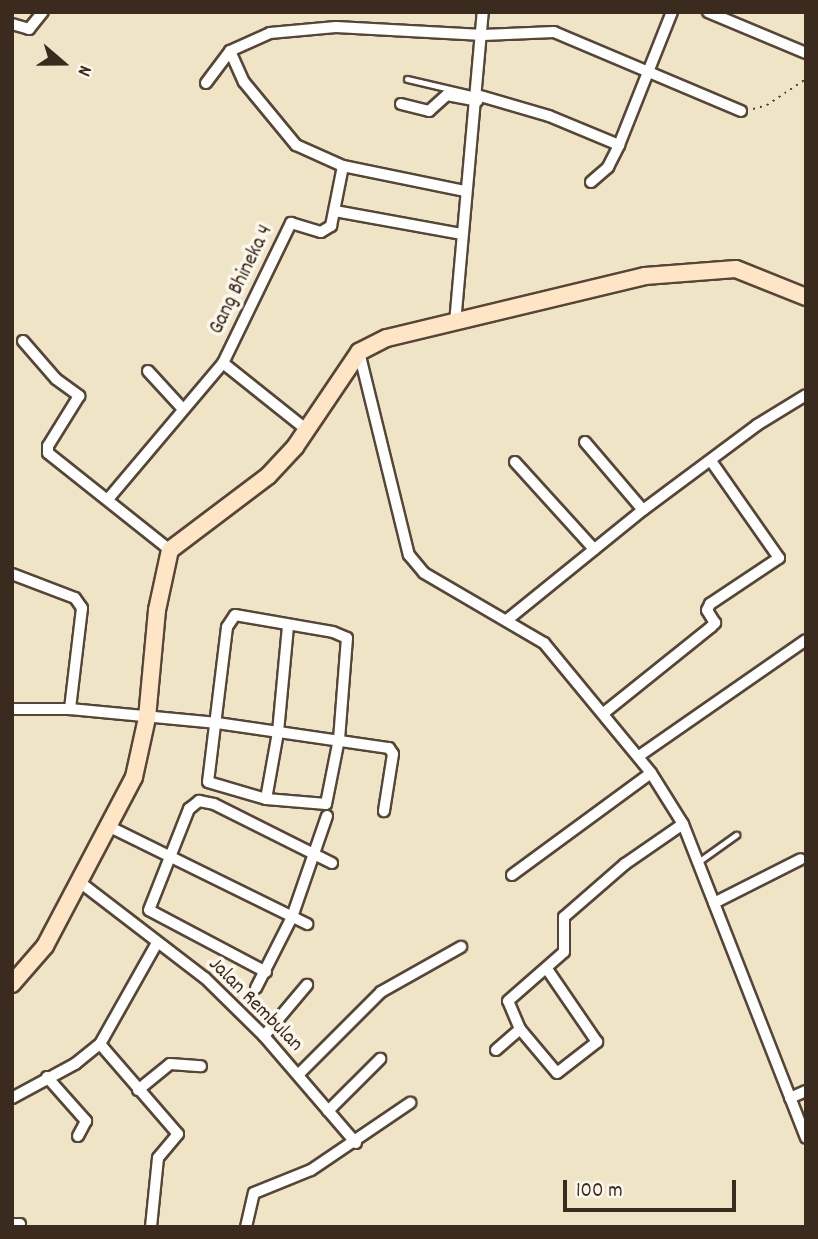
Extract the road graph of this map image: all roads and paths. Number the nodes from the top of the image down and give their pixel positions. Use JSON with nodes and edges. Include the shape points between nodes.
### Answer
{"nodes":[{"id":1,"x":43,"y":12,"type":"edge"},
{"id":2,"x":484,"y":12,"type":"edge"},
{"id":3,"x":672,"y":12,"type":"edge"},
{"id":4,"x":708,"y":12,"type":"edge"},
{"id":5,"x":12,"y":24,"type":"edge"},
{"id":6,"x":483,"y":35,"type":"junction"},
{"id":7,"x":230,"y":51,"type":"junction"},
{"id":8,"x":806,"y":53,"type":"edge"},
{"id":9,"x":646,"y":70,"type":"junction"},
{"id":10,"x":407,"y":79,"type":"dead end"},
{"id":11,"x":806,"y":79,"type":"edge"},
{"id":12,"x":206,"y":83,"type":"dead end"},
{"id":13,"x":477,"y":98,"type":"junction"},
{"id":14,"x":401,"y":104,"type":"dead end"},
{"id":15,"x":741,"y":111,"type":"joint"},
{"id":16,"x":619,"y":145,"type":"junction"},
{"id":17,"x":344,"y":166,"type":"junction"},
{"id":18,"x":591,"y":183,"type":"dead end"},
{"id":19,"x":465,"y":191,"type":"junction"},
{"id":20,"x":335,"y":211,"type":"junction"},
{"id":21,"x":461,"y":234,"type":"junction"},
{"id":22,"x":806,"y":298,"type":"edge"},
{"id":23,"x":455,"y":323,"type":"junction"},
{"id":24,"x":23,"y":341,"type":"dead end"},
{"id":25,"x":359,"y":352,"type":"junction"},
{"id":26,"x":223,"y":363,"type":"junction"},
{"id":27,"x":148,"y":371,"type":"dead end"},
{"id":28,"x":806,"y":395,"type":"edge"},
{"id":29,"x":183,"y":409,"type":"junction"},
{"id":30,"x":307,"y":430,"type":"junction"},
{"id":31,"x":585,"y":442,"type":"dead end"},
{"id":32,"x":711,"y":461,"type":"junction"},
{"id":33,"x":515,"y":462,"type":"dead end"},
{"id":34,"x":109,"y":498,"type":"junction"},
{"id":35,"x":643,"y":510,"type":"junction"},
{"id":36,"x":594,"y":549,"type":"junction"},
{"id":37,"x":170,"y":550,"type":"junction"},
{"id":38,"x":12,"y":575,"type":"edge"},
{"id":39,"x":507,"y":620,"type":"junction"},
{"id":40,"x":288,"y":627,"type":"junction"},
{"id":41,"x":806,"y":640,"type":"edge"},
{"id":42,"x":12,"y":709,"type":"edge"},
{"id":43,"x":69,"y":709,"type":"junction"},
{"id":44,"x":605,"y":712,"type":"junction"},
{"id":45,"x":148,"y":718,"type":"junction"},
{"id":46,"x":217,"y":723,"type":"junction"},
{"id":47,"x":278,"y":732,"type":"junction"},
{"id":48,"x":339,"y":738,"type":"junction"},
{"id":49,"x":639,"y":756,"type":"junction"},
{"id":50,"x":651,"y":773,"type":"junction"},
{"id":51,"x":266,"y":799,"type":"junction"},
{"id":52,"x":384,"y":811,"type":"dead end"},
{"id":53,"x":327,"y":816,"type":"dead end"},
{"id":54,"x":683,"y":824,"type":"junction"},
{"id":55,"x":110,"y":827,"type":"junction"},
{"id":56,"x":736,"y":835,"type":"dead end"},
{"id":57,"x":317,"y":854,"type":"junction"},
{"id":58,"x":170,"y":857,"type":"junction"},
{"id":59,"x":801,"y":859,"type":"dead end"},
{"id":60,"x":698,"y":862,"type":"junction"},
{"id":61,"x":332,"y":863,"type":"dead end"},
{"id":62,"x":512,"y":875,"type":"dead end"},
{"id":63,"x":80,"y":883,"type":"junction"},
{"id":64,"x":714,"y":903,"type":"junction"},
{"id":65,"x":292,"y":916,"type":"junction"},
{"id":66,"x":307,"y":923,"type":"dead end"},
{"id":67,"x":158,"y":943,"type":"junction"},
{"id":68,"x":461,"y":947,"type":"dead end"},
{"id":69,"x":547,"y":969,"type":"junction"},
{"id":70,"x":265,"y":972,"type":"junction"},
{"id":71,"x":12,"y":984,"type":"edge"},
{"id":72,"x":307,"y":985,"type":"dead end"},
{"id":73,"x":256,"y":988,"type":"dead end"},
{"id":74,"x":520,"y":1029,"type":"junction"},
{"id":75,"x":264,"y":1035,"type":"junction"},
{"id":76,"x":100,"y":1044,"type":"junction"},
{"id":77,"x":496,"y":1050,"type":"dead end"},
{"id":78,"x":380,"y":1059,"type":"dead end"},
{"id":79,"x":201,"y":1066,"type":"dead end"},
{"id":80,"x":298,"y":1075,"type":"junction"},
{"id":81,"x":47,"y":1077,"type":"junction"},
{"id":82,"x":138,"y":1090,"type":"junction"},
{"id":83,"x":806,"y":1091,"type":"edge"},
{"id":84,"x":12,"y":1098,"type":"edge"},
{"id":85,"x":790,"y":1098,"type":"junction"},
{"id":86,"x":410,"y":1103,"type":"dead end"},
{"id":87,"x":328,"y":1111,"type":"junction"},
{"id":88,"x":78,"y":1136,"type":"dead end"},
{"id":89,"x":806,"y":1138,"type":"edge"},
{"id":90,"x":356,"y":1143,"type":"junction"},
{"id":91,"x":151,"y":1226,"type":"edge"},
{"id":92,"x":163,"y":1227,"type":"edge"},
{"id":93,"x":246,"y":1227,"type":"edge"}],
"edges":[{"from":1,"to":5,"type":"street","via":[[29,29]]},
{"from":2,"to":6,"type":"street"},
{"from":3,"to":9,"type":"street"},
{"from":4,"to":8,"type":"street"},
{"from":6,"to":7,"type":"street","via":[[336,27],[270,33]]},
{"from":6,"to":9,"type":"street","via":[[554,32]]},
{"from":6,"to":13,"type":"street"},
{"from":7,"to":12,"type":"street"},
{"from":7,"to":17,"type":"street","via":[[244,82],[296,145]]},
{"from":9,"to":15,"type":"street"},
{"from":9,"to":16,"type":"street"},
{"from":10,"to":13,"type":"lane"},
{"from":11,"to":15,"type":"path","via":[[767,106]]},
{"from":13,"to":14,"type":"street","via":[[447,95],[429,111]]},
{"from":13,"to":16,"type":"street","via":[[549,116]]},
{"from":13,"to":19,"type":"street"},
{"from":16,"to":18,"type":"street","via":[[604,173]]},
{"from":17,"to":19,"type":"street"},
{"from":17,"to":20,"type":"street"},
{"from":19,"to":21,"type":"street"},
{"from":20,"to":21,"type":"street"},
{"from":20,"to":26,"type":"street","name":"Gang Bhineka 4","via":[[326,231],[295,222],[289,226]]},
{"from":21,"to":23,"type":"street"},
{"from":22,"to":23,"type":"street","via":[[757,275],[720,268],[645,276]]},
{"from":23,"to":25,"type":"street","via":[[387,338]]},
{"from":24,"to":34,"type":"street","via":[[56,379],[79,396],[48,453]]},
{"from":25,"to":30,"type":"street"},
{"from":25,"to":39,"type":"street","via":[[409,555],[424,573]]},
{"from":26,"to":29,"type":"street","name":"Gang Bhineka 4"},
{"from":26,"to":30,"type":"street"},
{"from":27,"to":29,"type":"street"},
{"from":28,"to":32,"type":"street"},
{"from":29,"to":34,"type":"street","name":"Gang Bhineka 4"},
{"from":30,"to":37,"type":"street","via":[[268,476]]},
{"from":31,"to":35,"type":"street"},
{"from":32,"to":35,"type":"street"},
{"from":32,"to":44,"type":"street","via":[[779,558],[709,604],[707,610],[715,623]]},
{"from":33,"to":36,"type":"street"},
{"from":34,"to":37,"type":"street"},
{"from":35,"to":36,"type":"street"},
{"from":36,"to":39,"type":"street"},
{"from":37,"to":45,"type":"street","via":[[155,620]]},
{"from":38,"to":43,"type":"street","via":[[75,598],[82,608]]},
{"from":39,"to":44,"type":"street","via":[[544,643]]},
{"from":40,"to":46,"type":"street","via":[[241,615],[228,620]]},
{"from":40,"to":47,"type":"street"},
{"from":40,"to":48,"type":"street","via":[[333,632],[347,639]]},
{"from":41,"to":49,"type":"street"},
{"from":42,"to":43,"type":"street"},
{"from":43,"to":45,"type":"street"},
{"from":44,"to":49,"type":"street"},
{"from":45,"to":46,"type":"street"},
{"from":45,"to":55,"type":"street","via":[[134,776]]},
{"from":46,"to":47,"type":"street"},
{"from":46,"to":51,"type":"street","via":[[208,782]]},
{"from":47,"to":48,"type":"street"},
{"from":47,"to":51,"type":"street"},
{"from":48,"to":51,"type":"street","via":[[326,804]]},
{"from":48,"to":52,"type":"street","via":[[392,751]]},
{"from":49,"to":50,"type":"street"},
{"from":50,"to":54,"type":"street"},
{"from":50,"to":62,"type":"street"},
{"from":53,"to":57,"type":"street"},
{"from":54,"to":60,"type":"street"},
{"from":54,"to":69,"type":"street","via":[[625,863],[567,912],[561,928],[566,948]]},
{"from":55,"to":58,"type":"street"},
{"from":55,"to":63,"type":"street"},
{"from":56,"to":60,"type":"lane"},
{"from":57,"to":58,"type":"street","via":[[206,801],[189,809]]},
{"from":57,"to":61,"type":"street"},
{"from":57,"to":65,"type":"street"},
{"from":58,"to":65,"type":"street"},
{"from":58,"to":70,"type":"street","via":[[148,905],[152,915]]},
{"from":59,"to":64,"type":"street"},
{"from":60,"to":64,"type":"street"},
{"from":63,"to":67,"type":"street","name":"Jalan Rembulan"},
{"from":63,"to":71,"type":"street","via":[[44,946]]},
{"from":64,"to":85,"type":"street"},
{"from":65,"to":66,"type":"street"},
{"from":65,"to":70,"type":"street"},
{"from":67,"to":75,"type":"street","name":"Jalan Rembulan","via":[[205,978]]},
{"from":67,"to":76,"type":"street"},
{"from":68,"to":80,"type":"street","via":[[381,992]]},
{"from":69,"to":74,"type":"street","via":[[508,1001]]},
{"from":69,"to":74,"type":"street","via":[[597,1042],[557,1073]]},
{"from":70,"to":73,"type":"street"},
{"from":72,"to":75,"type":"street"},
{"from":74,"to":77,"type":"street"},
{"from":75,"to":80,"type":"street","name":"Jalan Rembulan"},
{"from":76,"to":81,"type":"street","via":[[75,1064]]},
{"from":76,"to":82,"type":"street"},
{"from":78,"to":87,"type":"street"},
{"from":79,"to":82,"type":"street","via":[[170,1064]]},
{"from":80,"to":87,"type":"street","name":"Jalan Rembulan"},
{"from":81,"to":84,"type":"street"},
{"from":81,"to":88,"type":"street","via":[[88,1124]]},
{"from":82,"to":91,"type":"street","via":[[178,1134],[158,1158]]},
{"from":83,"to":85,"type":"street"},
{"from":85,"to":89,"type":"street"},
{"from":86,"to":90,"type":"street"},
{"from":87,"to":90,"type":"street","name":"Jalan Rembulan"},
{"from":90,"to":93,"type":"street","via":[[311,1170],[254,1193]]},
{"from":91,"to":92,"type":"street"}]}
